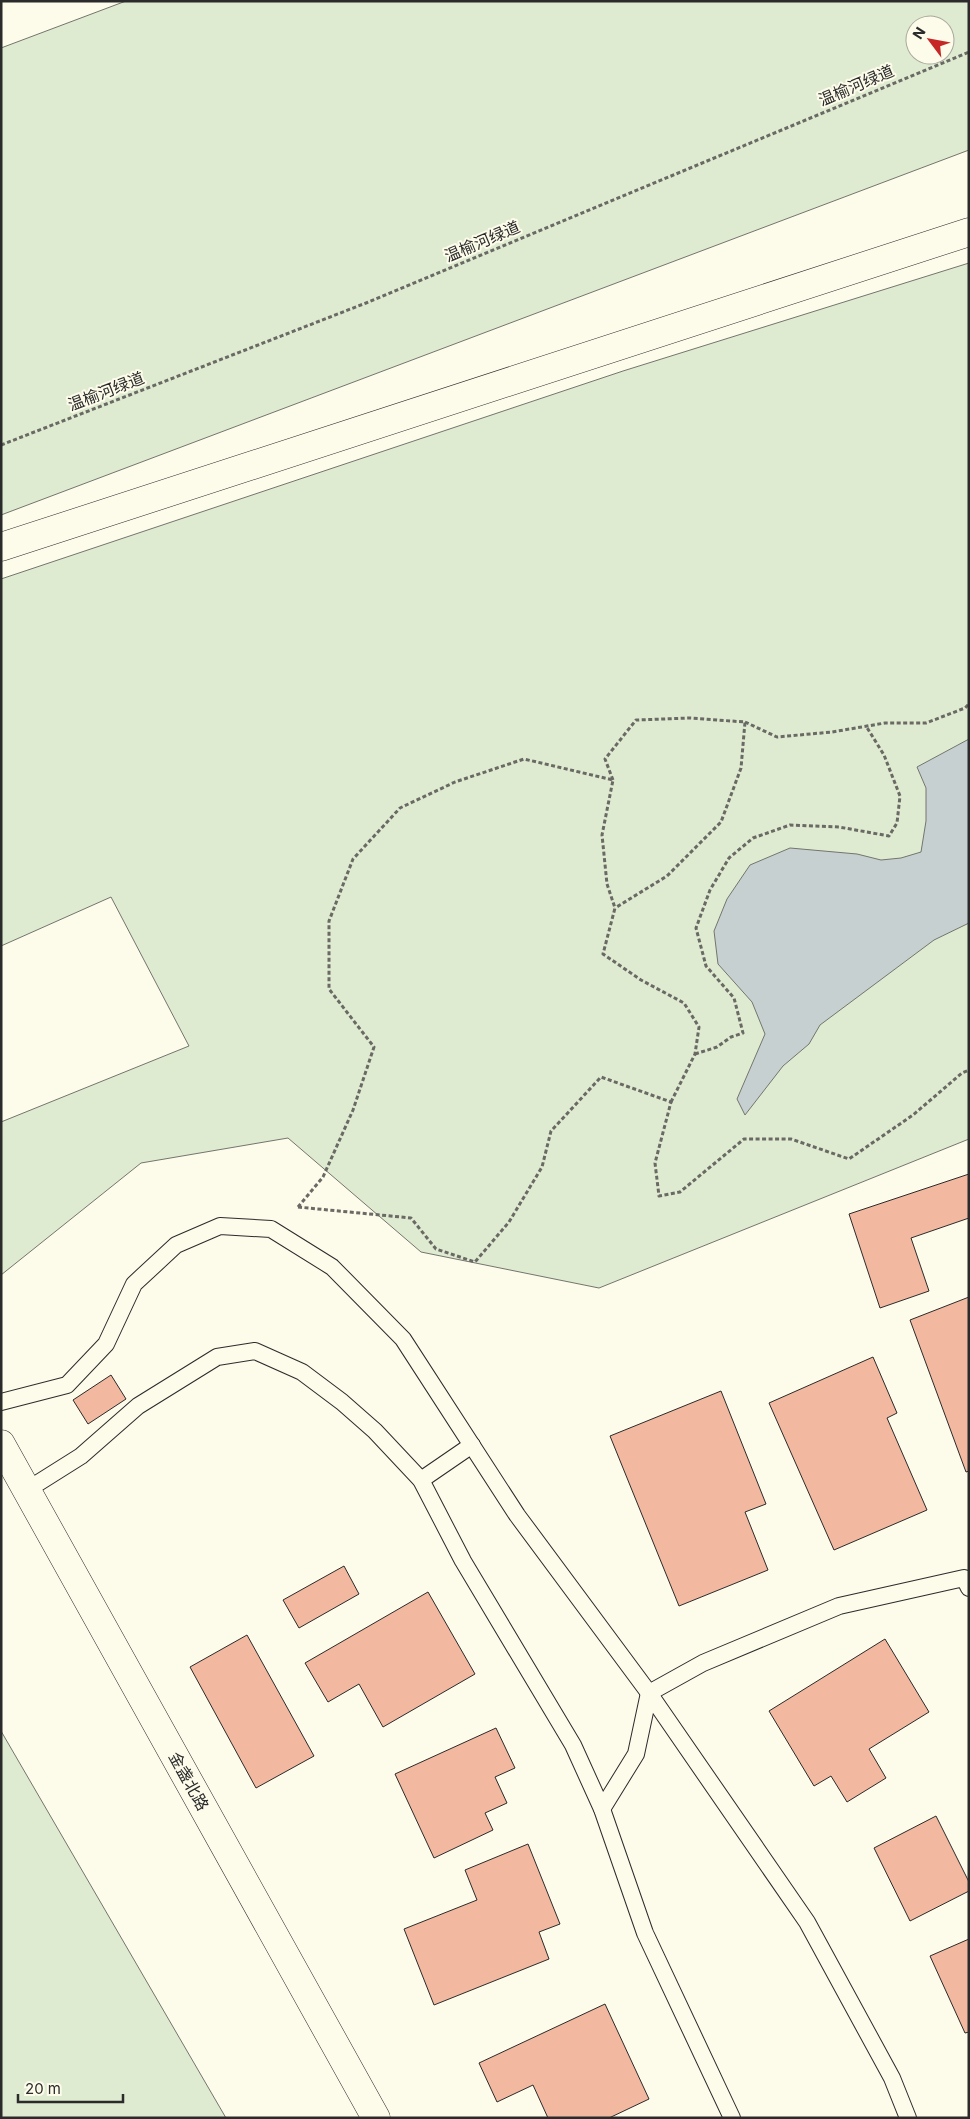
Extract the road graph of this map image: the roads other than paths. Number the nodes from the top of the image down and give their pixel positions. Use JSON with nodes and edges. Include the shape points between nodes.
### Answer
{"nodes":[{"id":1,"x":969,"y":232,"type":"edge"},
{"id":2,"x":1,"y":547,"type":"edge"},
{"id":3,"x":1,"y":1402,"type":"edge"},
{"id":4,"x":1,"y":1444,"type":"edge"},
{"id":5,"x":472,"y":1445,"type":"junction"},
{"id":6,"x":421,"y":1480,"type":"junction"},
{"id":7,"x":27,"y":1490,"type":"junction"},
{"id":8,"x":967,"y":1581,"type":"edge"},
{"id":9,"x":648,"y":1693,"type":"junction"},
{"id":10,"x":602,"y":1809,"type":"junction"},
{"id":11,"x":376,"y":2118,"type":"edge"},
{"id":12,"x":732,"y":2118,"type":"edge"},
{"id":13,"x":908,"y":2118,"type":"edge"}],
"edges":[{"from":1,"to":2,"type":"street"},
{"from":3,"to":5,"type":"lane","via":[[67,1385],[106,1344],[134,1284],[176,1245],[220,1226],[272,1229],[332,1266],[404,1338]]},
{"from":4,"to":7,"type":"street","name":"金盏北路"},
{"from":5,"to":6,"type":"lane"},
{"from":5,"to":9,"type":"lane","via":[[516,1515]]},
{"from":6,"to":7,"type":"lane","via":[[375,1431],[342,1402],[302,1372],[255,1350],[217,1357],[138,1406],[81,1456]]},
{"from":6,"to":10,"type":"lane","via":[[462,1561],[573,1745]]},
{"from":7,"to":11,"type":"street","name":"金盏北路"},
{"from":8,"to":9,"type":"lane","via":[[839,1606],[703,1663]]},
{"from":9,"to":10,"type":"lane","via":[[636,1754]]},
{"from":9,"to":13,"type":"lane","via":[[807,1922],[892,2078]]},
{"from":10,"to":12,"type":"lane","via":[[645,1933]]}]}
